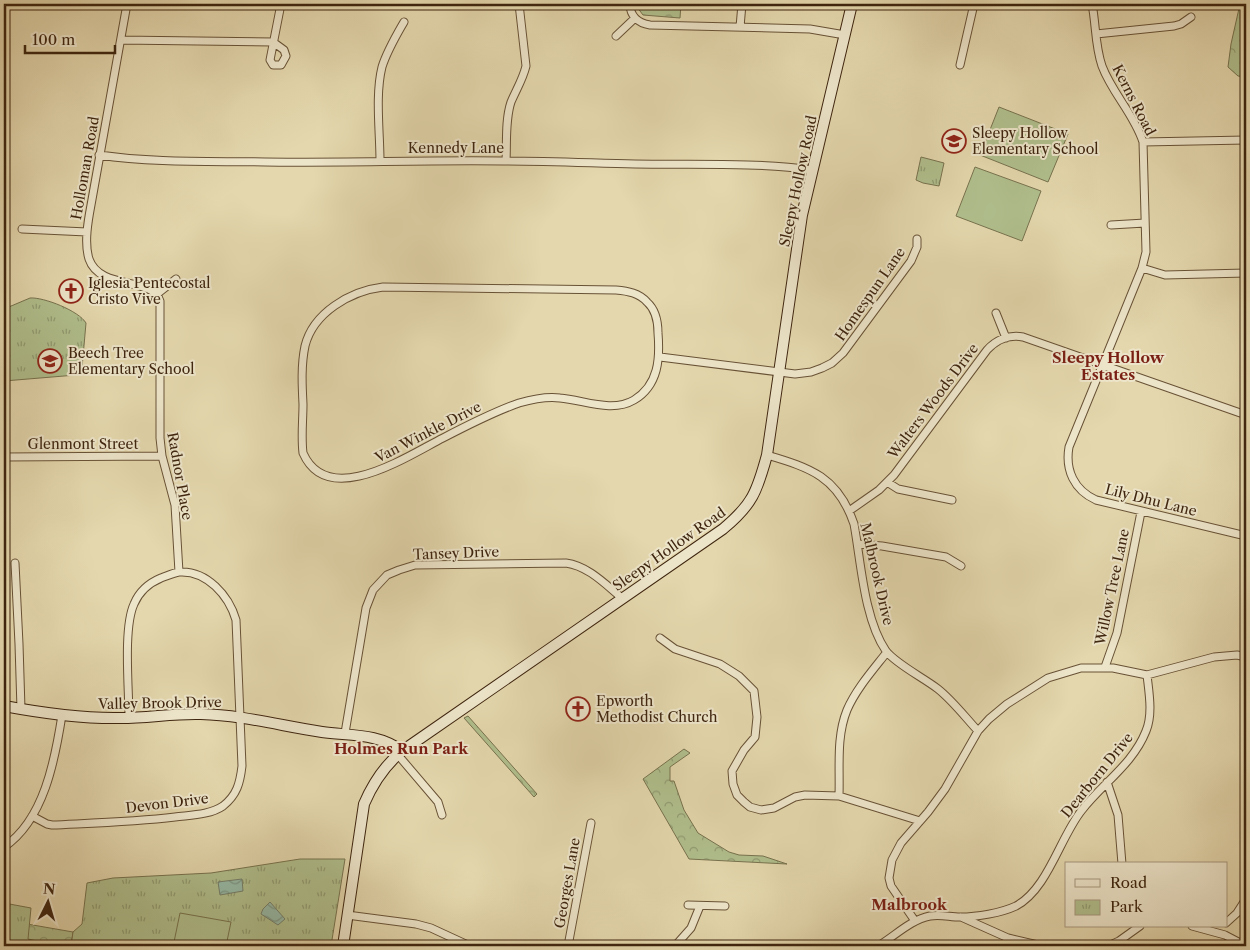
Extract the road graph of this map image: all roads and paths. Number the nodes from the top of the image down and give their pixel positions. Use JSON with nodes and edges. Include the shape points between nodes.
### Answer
{"nodes":[{"id":1,"x":127,"y":4,"type":"edge"},
{"id":2,"x":281,"y":4,"type":"edge"},
{"id":3,"x":519,"y":4,"type":"edge"},
{"id":4,"x":630,"y":4,"type":"edge"},
{"id":5,"x":742,"y":4,"type":"edge"},
{"id":6,"x":852,"y":4,"type":"edge"},
{"id":7,"x":974,"y":4,"type":"edge"},
{"id":8,"x":1092,"y":4,"type":"edge"},
{"id":9,"x":1190,"y":17,"type":"dead end"},
{"id":10,"x":635,"y":18,"type":"junction"},
{"id":11,"x":404,"y":22,"type":"dead end"},
{"id":12,"x":740,"y":28,"type":"junction"},
{"id":13,"x":1096,"y":34,"type":"junction"},
{"id":14,"x":845,"y":35,"type":"junction"},
{"id":15,"x":616,"y":36,"type":"dead end"},
{"id":16,"x":121,"y":40,"type":"junction"},
{"id":17,"x":960,"y":65,"type":"dead end"},
{"id":18,"x":1246,"y":140,"type":"edge"},
{"id":19,"x":1143,"y":142,"type":"junction"},
{"id":20,"x":99,"y":155,"type":"junction"},
{"id":21,"x":380,"y":161,"type":"junction"},
{"id":22,"x":506,"y":161,"type":"junction"},
{"id":23,"x":812,"y":170,"type":"junction"},
{"id":24,"x":1145,"y":223,"type":"junction"},
{"id":25,"x":1112,"y":225,"type":"dead end"},
{"id":26,"x":22,"y":229,"type":"dead end"},
{"id":27,"x":87,"y":232,"type":"junction"},
{"id":28,"x":917,"y":240,"type":"dead end"},
{"id":29,"x":1142,"y":268,"type":"junction"},
{"id":30,"x":1246,"y":273,"type":"edge"},
{"id":31,"x":176,"y":279,"type":"dead end"},
{"id":32,"x":157,"y":294,"type":"junction"},
{"id":33,"x":996,"y":313,"type":"dead end"},
{"id":34,"x":1006,"y":338,"type":"junction"},
{"id":35,"x":660,"y":357,"type":"junction"},
{"id":36,"x":1103,"y":365,"type":"junction"},
{"id":37,"x":778,"y":372,"type":"junction"},
{"id":38,"x":1246,"y":415,"type":"edge"},
{"id":39,"x":767,"y":455,"type":"junction"},
{"id":40,"x":162,"y":456,"type":"junction"},
{"id":41,"x":4,"y":457,"type":"edge"},
{"id":42,"x":887,"y":482,"type":"junction"},
{"id":43,"x":952,"y":500,"type":"dead end"},
{"id":44,"x":849,"y":511,"type":"junction"},
{"id":45,"x":1141,"y":512,"type":"junction"},
{"id":46,"x":1246,"y":536,"type":"edge"},
{"id":47,"x":858,"y":544,"type":"junction"},
{"id":48,"x":14,"y":563,"type":"dead end"},
{"id":49,"x":961,"y":566,"type":"dead end"},
{"id":50,"x":179,"y":572,"type":"junction"},
{"id":51,"x":622,"y":598,"type":"junction"},
{"id":52,"x":660,"y":638,"type":"dead end"},
{"id":53,"x":887,"y":652,"type":"junction"},
{"id":54,"x":1246,"y":657,"type":"edge"},
{"id":55,"x":1105,"y":667,"type":"junction"},
{"id":56,"x":1147,"y":675,"type":"junction"},
{"id":57,"x":4,"y":706,"type":"edge"},
{"id":58,"x":21,"y":709,"type":"junction"},
{"id":59,"x":62,"y":715,"type":"junction"},
{"id":60,"x":240,"y":717,"type":"junction"},
{"id":61,"x":129,"y":718,"type":"junction"},
{"id":62,"x":978,"y":732,"type":"junction"},
{"id":63,"x":345,"y":733,"type":"junction"},
{"id":64,"x":400,"y":753,"type":"junction"},
{"id":65,"x":1107,"y":782,"type":"junction"},
{"id":66,"x":839,"y":796,"type":"junction"},
{"id":67,"x":442,"y":815,"type":"dead end"},
{"id":68,"x":32,"y":816,"type":"junction"},
{"id":69,"x":920,"y":820,"type":"junction"},
{"id":70,"x":591,"y":823,"type":"dead end"},
{"id":71,"x":4,"y":848,"type":"edge"},
{"id":72,"x":1122,"y":862,"type":"edge"},
{"id":73,"x":1246,"y":899,"type":"edge"},
{"id":74,"x":688,"y":906,"type":"dead end"},
{"id":75,"x":700,"y":906,"type":"junction"},
{"id":76,"x":725,"y":906,"type":"dead end"},
{"id":77,"x":347,"y":915,"type":"junction"},
{"id":78,"x":961,"y":917,"type":"junction"},
{"id":79,"x":915,"y":921,"type":"junction"},
{"id":80,"x":1228,"y":921,"type":"edge"},
{"id":81,"x":1137,"y":928,"type":"edge"},
{"id":82,"x":1200,"y":928,"type":"edge"},
{"id":83,"x":1220,"y":928,"type":"edge"},
{"id":84,"x":1216,"y":932,"type":"junction"},
{"id":85,"x":343,"y":946,"type":"edge"},
{"id":86,"x":470,"y":946,"type":"edge"},
{"id":87,"x":568,"y":946,"type":"edge"},
{"id":88,"x":675,"y":946,"type":"edge"},
{"id":89,"x":878,"y":946,"type":"edge"},
{"id":90,"x":1042,"y":946,"type":"edge"},
{"id":91,"x":1108,"y":946,"type":"edge"},
{"id":92,"x":1246,"y":946,"type":"edge"}],
"edges":[{"from":1,"to":16,"type":"street","name":"Holloman Road"},
{"from":2,"to":16,"type":"street","via":[[273,42]]},
{"from":3,"to":22,"type":"street","via":[[526,66],[509,113]]},
{"from":4,"to":10,"type":"street"},
{"from":5,"to":12,"type":"street"},
{"from":6,"to":14,"type":"main road","name":"Sleepy Hollow Road"},
{"from":7,"to":17,"type":"street"},
{"from":8,"to":13,"type":"street","name":"Kerns Road"},
{"from":9,"to":13,"type":"street","via":[[1174,26]]},
{"from":10,"to":12,"type":"street","via":[[650,25]]},
{"from":10,"to":15,"type":"street"},
{"from":11,"to":21,"type":"street","via":[[386,56],[381,75]]},
{"from":12,"to":14,"type":"street","via":[[810,29]]},
{"from":13,"to":19,"type":"street","name":"Kerns Road","via":[[1103,68]]},
{"from":14,"to":23,"type":"main road","name":"Sleepy Hollow Road"},
{"from":16,"to":20,"type":"street","name":"Holloman Road"},
{"from":18,"to":19,"type":"street"},
{"from":19,"to":24,"type":"street","name":"Kerns Road"},
{"from":20,"to":21,"type":"street","name":"Kennedy Lane","via":[[148,160]]},
{"from":20,"to":27,"type":"street","name":"Holloman Road"},
{"from":21,"to":22,"type":"street","name":"Kennedy Lane"},
{"from":22,"to":23,"type":"street","name":"Kennedy Lane","via":[[738,165]]},
{"from":23,"to":37,"type":"main road","name":"Sleepy Hollow Road"},
{"from":24,"to":25,"type":"street"},
{"from":24,"to":29,"type":"street","name":"Kerns Road","via":[[1146,252]]},
{"from":26,"to":27,"type":"street"},
{"from":27,"to":32,"type":"street","name":"Holloman Road","via":[[88,255],[95,270],[108,278],[150,289]]},
{"from":28,"to":37,"type":"street","name":"Homespun Lane","via":[[911,261],[844,353],[812,372]]},
{"from":29,"to":30,"type":"street","via":[[1165,275]]},
{"from":29,"to":36,"type":"street","name":"Lily Dhu Lane"},
{"from":31,"to":32,"type":"street"},
{"from":32,"to":40,"type":"street","name":"Radnor Place","via":[[161,312],[159,423]]},
{"from":33,"to":34,"type":"street"},
{"from":34,"to":36,"type":"street","via":[[1023,337]]},
{"from":34,"to":42,"type":"street","name":"Walters Woods Drive","via":[[987,350]]},
{"from":35,"to":35,"type":"street","name":"Van Winkle Drive","via":[[655,312],[646,300],[625,291],[383,288],[364,291],[327,312],[309,336],[302,379],[303,453],[310,465],[322,473],[341,478],[366,475],[482,418],[534,399],[558,397],[608,405],[628,403],[645,391],[654,378]]},
{"from":35,"to":37,"type":"street"},
{"from":36,"to":38,"type":"street"},
{"from":36,"to":45,"type":"street","name":"Lily Dhu Lane","via":[[1069,447],[1070,472],[1075,483],[1090,497]]},
{"from":37,"to":39,"type":"main road","name":"Sleepy Hollow Road"},
{"from":39,"to":44,"type":"street","name":"Malbrook Drive","via":[[816,473],[837,492]]},
{"from":39,"to":51,"type":"main road","name":"Sleepy Hollow Road","via":[[756,491],[741,514]]},
{"from":40,"to":41,"type":"street","name":"Glenmont Street"},
{"from":40,"to":50,"type":"street","name":"Radnor Place","via":[[175,505]]},
{"from":42,"to":43,"type":"street","via":[[905,491]]},
{"from":42,"to":44,"type":"street","name":"Walters Woods Drive"},
{"from":44,"to":47,"type":"street","name":"Malbrook Drive"},
{"from":45,"to":46,"type":"street","name":"Lily Dhu Lane"},
{"from":45,"to":55,"type":"street","name":"Willow Tree Lane","via":[[1116,634]]},
{"from":47,"to":49,"type":"street","via":[[946,556]]},
{"from":47,"to":53,"type":"street","name":"Malbrook Drive","via":[[870,612]]},
{"from":48,"to":58,"type":"street"},
{"from":50,"to":60,"type":"street","name":"Devon Drive","via":[[191,573],[210,582],[224,594],[233,609],[237,631]]},
{"from":50,"to":61,"type":"street","via":[[150,584],[139,595],[131,613],[128,636]]},
{"from":51,"to":63,"type":"street","name":"Tansey Drive","via":[[582,567],[566,563],[421,564],[392,572],[373,590],[366,608]]},
{"from":51,"to":64,"type":"main road","name":"Sleepy Hollow Road"},
{"from":52,"to":66,"type":"street","via":[[675,649],[720,664],[754,691],[755,736],[732,771],[737,795],[744,802],[761,810],[805,795]]},
{"from":53,"to":62,"type":"street","name":"Malbrook Drive","via":[[941,691]]},
{"from":53,"to":66,"type":"street","via":[[857,692],[845,715],[840,737]]},
{"from":54,"to":56,"type":"street","via":[[1214,657]]},
{"from":55,"to":56,"type":"street"},
{"from":55,"to":62,"type":"street","via":[[1072,670],[1042,681],[1006,704]]},
{"from":56,"to":65,"type":"street","name":"Dearborn Drive","via":[[1150,703],[1147,729],[1132,756]]},
{"from":57,"to":58,"type":"main road","name":"Valley Brook Drive"},
{"from":58,"to":59,"type":"main road","name":"Valley Brook Drive"},
{"from":59,"to":61,"type":"main road","name":"Valley Brook Drive"},
{"from":59,"to":68,"type":"street","via":[[49,777]]},
{"from":60,"to":61,"type":"main road","name":"Valley Brook Drive","via":[[201,714]]},
{"from":60,"to":63,"type":"main road","name":"Valley Brook Drive"},
{"from":60,"to":68,"type":"street","name":"Devon Drive","via":[[240,782],[234,794],[217,809],[147,820],[52,825]]},
{"from":62,"to":69,"type":"street","via":[[945,789]]},
{"from":63,"to":64,"type":"main road","name":"Valley Brook Drive","via":[[388,741]]},
{"from":64,"to":67,"type":"street","name":"Valley Brook Drive","via":[[438,802]]},
{"from":64,"to":77,"type":"main road","name":"Sleepy Hollow Road","via":[[378,776],[364,804]]},
{"from":65,"to":72,"type":"street","via":[[1118,815]]},
{"from":65,"to":78,"type":"street","name":"Dearborn Drive","via":[[1082,810],[1049,869],[1022,901],[995,912]]},
{"from":66,"to":69,"type":"street"},
{"from":68,"to":71,"type":"street"},
{"from":69,"to":79,"type":"street","via":[[901,843],[889,869],[891,886]]},
{"from":70,"to":87,"type":"street","name":"Georges Lane"},
{"from":73,"to":80,"type":"street"},
{"from":74,"to":75,"type":"street"},
{"from":75,"to":76,"type":"street"},
{"from":75,"to":88,"type":"street","via":[[691,928]]},
{"from":77,"to":85,"type":"main road","name":"Sleepy Hollow Road"},
{"from":77,"to":86,"type":"street","via":[[416,924]]},
{"from":78,"to":79,"type":"street","name":"Dearborn Drive","via":[[930,916]]},
{"from":78,"to":90,"type":"street","via":[[1008,938]]},
{"from":79,"to":89,"type":"street","name":"Dearborn Drive"},
{"from":81,"to":91,"type":"street"},
{"from":82,"to":84,"type":"street"},
{"from":83,"to":84,"type":"street"},
{"from":84,"to":92,"type":"street"}]}
